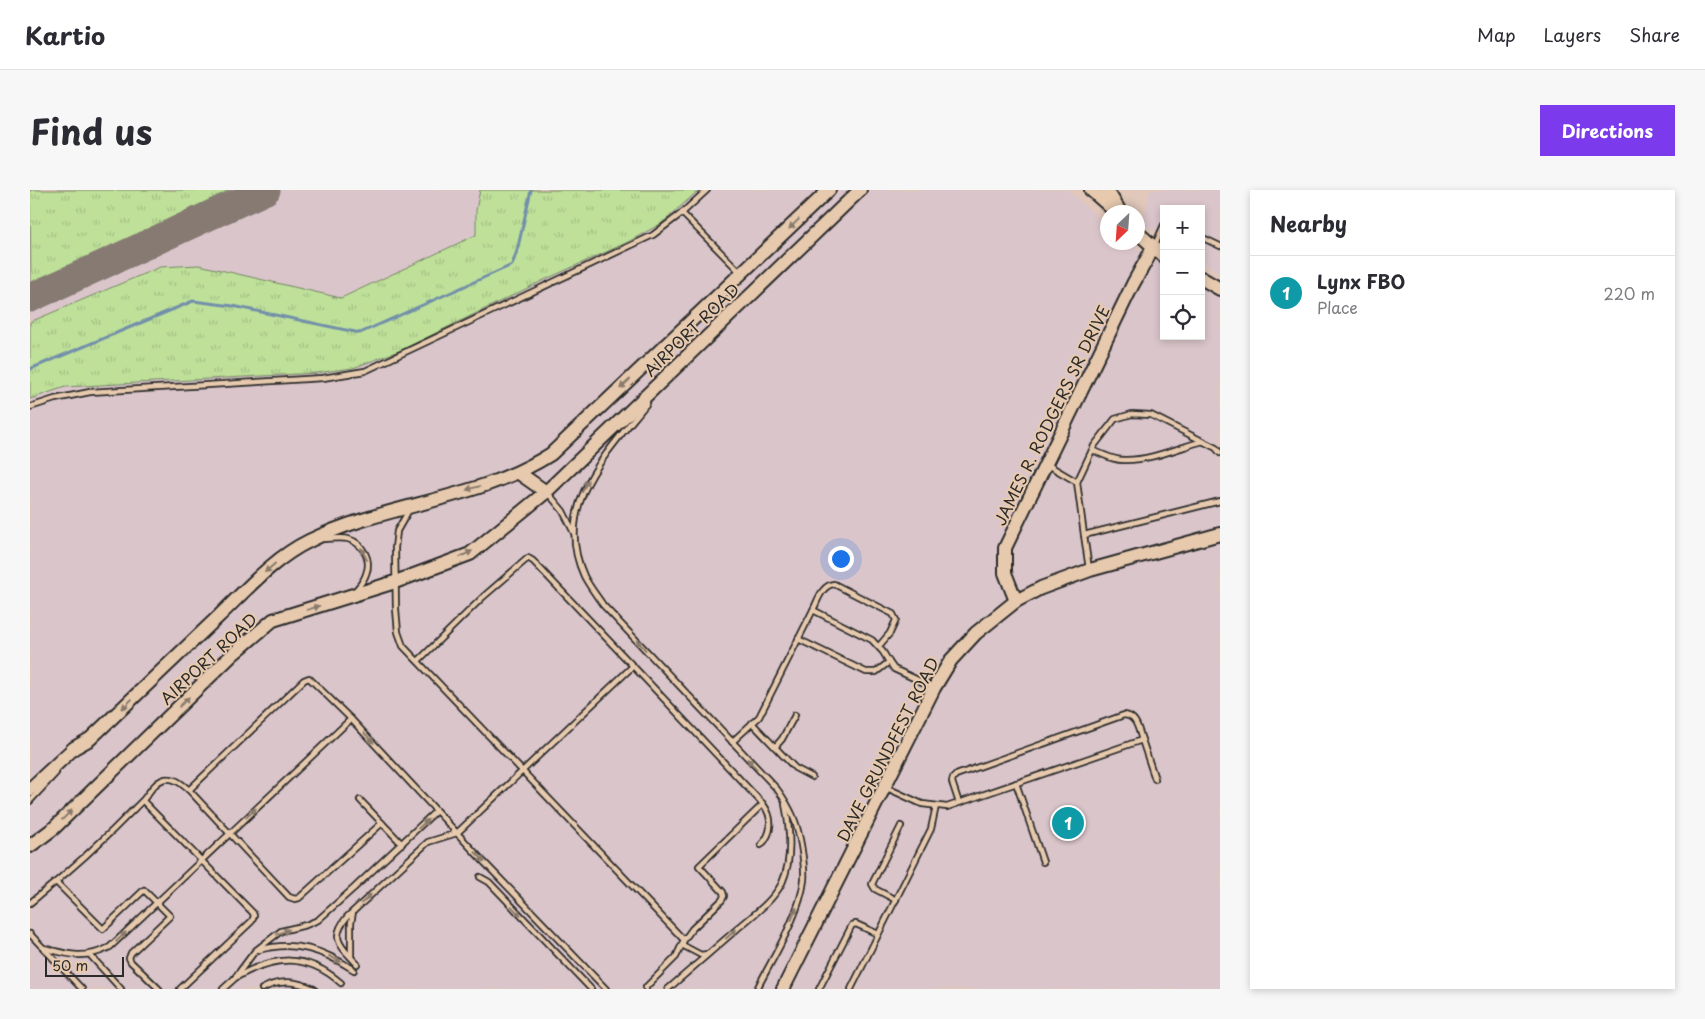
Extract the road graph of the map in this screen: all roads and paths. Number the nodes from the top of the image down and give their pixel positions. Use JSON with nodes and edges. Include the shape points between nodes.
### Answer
{"nodes":[{"id":1,"x":707,"y":190,"type":"edge"},
{"id":2,"x":829,"y":190,"type":"edge"},
{"id":3,"x":860,"y":190,"type":"edge"},
{"id":4,"x":1091,"y":190,"type":"edge"},
{"id":5,"x":1101,"y":190,"type":"edge"},
{"id":6,"x":1107,"y":190,"type":"edge"},
{"id":7,"x":1109,"y":205,"type":"edge"},
{"id":8,"x":1113,"y":205,"type":"edge"},
{"id":9,"x":1114,"y":205,"type":"edge"},
{"id":10,"x":682,"y":213,"type":"junction"},
{"id":11,"x":1205,"y":239,"type":"edge"},
{"id":12,"x":1145,"y":240,"type":"edge"},
{"id":13,"x":1220,"y":246,"type":"edge"},
{"id":14,"x":1158,"y":252,"type":"edge"},
{"id":15,"x":742,"y":274,"type":"junction"},
{"id":16,"x":1205,"y":281,"type":"edge"},
{"id":17,"x":1220,"y":290,"type":"edge"},
{"id":18,"x":681,"y":361,"type":"junction"},
{"id":19,"x":30,"y":407,"type":"edge"},
{"id":20,"x":1203,"y":441,"type":"junction"},
{"id":21,"x":1092,"y":450,"type":"junction"},
{"id":22,"x":1220,"y":453,"type":"edge"},
{"id":23,"x":1045,"y":464,"type":"junction"},
{"id":24,"x":519,"y":473,"type":"junction"},
{"id":25,"x":1077,"y":482,"type":"junction"},
{"id":26,"x":546,"y":492,"type":"junction"},
{"id":27,"x":1220,"y":501,"type":"edge"},
{"id":28,"x":412,"y":506,"type":"junction"},
{"id":29,"x":574,"y":534,"type":"junction"},
{"id":30,"x":1220,"y":534,"type":"edge"},
{"id":31,"x":1084,"y":536,"type":"junction"},
{"id":32,"x":310,"y":540,"type":"junction"},
{"id":33,"x":1090,"y":570,"type":"junction"},
{"id":34,"x":395,"y":582,"type":"junction"},
{"id":35,"x":350,"y":596,"type":"junction"},
{"id":36,"x":1016,"y":601,"type":"junction"},
{"id":37,"x":813,"y":610,"type":"junction"},
{"id":38,"x":798,"y":639,"type":"junction"},
{"id":39,"x":878,"y":646,"type":"junction"},
{"id":40,"x":418,"y":661,"type":"junction"},
{"id":41,"x":888,"y":662,"type":"junction"},
{"id":42,"x":633,"y":666,"type":"junction"},
{"id":43,"x":934,"y":688,"type":"junction"},
{"id":44,"x":795,"y":715,"type":"dead end"},
{"id":45,"x":351,"y":719,"type":"junction"},
{"id":46,"x":752,"y":723,"type":"junction"},
{"id":47,"x":90,"y":739,"type":"junction"},
{"id":48,"x":1142,"y":740,"type":"junction"},
{"id":49,"x":732,"y":742,"type":"junction"},
{"id":50,"x":775,"y":747,"type":"junction"},
{"id":51,"x":522,"y":771,"type":"junction"},
{"id":52,"x":812,"y":777,"type":"dead end"},
{"id":53,"x":1155,"y":779,"type":"dead end"},
{"id":54,"x":1016,"y":783,"type":"junction"},
{"id":55,"x":885,"y":787,"type":"junction"},
{"id":56,"x":30,"y":789,"type":"edge"},
{"id":57,"x":189,"y":790,"type":"junction"},
{"id":58,"x":360,"y":800,"type":"dead end"},
{"id":59,"x":785,"y":800,"type":"junction"},
{"id":60,"x":30,"y":801,"type":"edge"},
{"id":61,"x":143,"y":801,"type":"junction"},
{"id":62,"x":959,"y":803,"type":"junction"},
{"id":63,"x":764,"y":804,"type":"junction"},
{"id":64,"x":936,"y":806,"type":"junction"},
{"id":65,"x":436,"y":811,"type":"junction"},
{"id":66,"x":382,"y":823,"type":"junction"},
{"id":67,"x":901,"y":826,"type":"dead end"},
{"id":68,"x":230,"y":833,"type":"junction"},
{"id":69,"x":457,"y":833,"type":"junction"},
{"id":70,"x":402,"y":844,"type":"junction"},
{"id":71,"x":761,"y":844,"type":"dead end"},
{"id":72,"x":30,"y":846,"type":"edge"},
{"id":73,"x":200,"y":861,"type":"junction"},
{"id":74,"x":1043,"y":862,"type":"dead end"},
{"id":75,"x":480,"y":877,"type":"dead end"},
{"id":76,"x":56,"y":882,"type":"junction"},
{"id":77,"x":896,"y":900,"type":"junction"},
{"id":78,"x":30,"y":903,"type":"edge"},
{"id":79,"x":156,"y":903,"type":"junction"},
{"id":80,"x":353,"y":912,"type":"junction"},
{"id":81,"x":30,"y":934,"type":"edge"},
{"id":82,"x":878,"y":934,"type":"junction"},
{"id":83,"x":683,"y":942,"type":"junction"},
{"id":84,"x":44,"y":948,"type":"junction"},
{"id":85,"x":255,"y":951,"type":"junction"},
{"id":86,"x":707,"y":954,"type":"junction"},
{"id":87,"x":90,"y":955,"type":"junction"},
{"id":88,"x":351,"y":957,"type":"junction"},
{"id":89,"x":357,"y":964,"type":"dead end"},
{"id":90,"x":354,"y":970,"type":"dead end"},
{"id":91,"x":234,"y":979,"type":"junction"},
{"id":92,"x":341,"y":983,"type":"dead end"},
{"id":93,"x":82,"y":989,"type":"edge"},
{"id":94,"x":121,"y":989,"type":"edge"},
{"id":95,"x":159,"y":989,"type":"edge"},
{"id":96,"x":180,"y":989,"type":"edge"},
{"id":97,"x":223,"y":989,"type":"edge"},
{"id":98,"x":262,"y":989,"type":"edge"},
{"id":99,"x":314,"y":989,"type":"edge"},
{"id":100,"x":591,"y":989,"type":"edge"},
{"id":101,"x":606,"y":989,"type":"edge"},
{"id":102,"x":646,"y":989,"type":"edge"},
{"id":103,"x":668,"y":989,"type":"edge"},
{"id":104,"x":757,"y":989,"type":"edge"},
{"id":105,"x":783,"y":989,"type":"edge"},
{"id":106,"x":819,"y":989,"type":"edge"},
{"id":107,"x":851,"y":989,"type":"edge"}],
"edges":[{"from":1,"to":10,"type":"lane"},
{"from":2,"to":15,"type":"main road","name":"AIRPORT ROAD","one_way":true},
{"from":3,"to":18,"type":"main road","name":"AIRPORT ROAD"},
{"from":4,"to":7,"type":"main road"},
{"from":5,"to":8,"type":"main road"},
{"from":6,"to":9,"type":"main road"},
{"from":10,"to":15,"type":"lane"},
{"from":10,"to":19,"type":"lane","via":[[653,235],[365,370],[323,378],[90,392]]},
{"from":11,"to":13,"type":"lane"},
{"from":12,"to":14,"type":"main road"},
{"from":14,"to":23,"type":"main road","name":"JAMES R. RODGERS SR DRIVE","via":[[1133,284]]},
{"from":15,"to":24,"type":"main road","name":"AIRPORT ROAD","one_way":true,"via":[[560,446]]},
{"from":16,"to":17,"type":"main road"},
{"from":18,"to":26,"type":"main road","name":"AIRPORT ROAD"},
{"from":29,"to":18,"type":"lane","one_way":true,"via":[[580,501],[591,474]]},
{"from":20,"to":21,"type":"lane","via":[[1126,460]]},
{"from":20,"to":21,"type":"lane","via":[[1151,415],[1132,414],[1115,419]]},
{"from":20,"to":22,"type":"lane"},
{"from":21,"to":25,"type":"lane"},
{"from":23,"to":25,"type":"lane"},
{"from":23,"to":36,"type":"main road","name":"JAMES R. RODGERS SR DRIVE","via":[[1005,548],[1005,573]]},
{"from":24,"to":26,"type":"main road"},
{"from":24,"to":28,"type":"main road","name":"AIRPORT ROAD","one_way":true},
{"from":25,"to":31,"type":"lane"},
{"from":26,"to":29,"type":"lane","via":[[564,511]]},
{"from":34,"to":26,"type":"main road","name":"AIRPORT ROAD","one_way":true,"via":[[470,554]]},
{"from":27,"to":31,"type":"lane"},
{"from":28,"to":32,"type":"main road","name":"AIRPORT ROAD"},
{"from":28,"to":34,"type":"lane","via":[[397,531]]},
{"from":49,"to":29,"type":"lane","one_way":true,"via":[[603,605],[584,576]]},
{"from":30,"to":33,"type":"main road","name":"DAVE GRUNDFEST ROAD"},
{"from":31,"to":33,"type":"lane"},
{"from":35,"to":32,"type":"lane","one_way":true,"via":[[367,574],[367,557],[362,548],[345,538]]},
{"from":32,"to":47,"type":"main road","name":"AIRPORT ROAD","one_way":true,"via":[[256,580]]},
{"from":33,"to":36,"type":"main road","name":"DAVE GRUNDFEST ROAD"},
{"from":34,"to":35,"type":"main road","name":"AIRPORT ROAD"},
{"from":34,"to":40,"type":"lane","via":[[398,632],[403,646]]},
{"from":72,"to":35,"type":"main road","name":"AIRPORT ROAD","one_way":true,"via":[[54,828],[232,655],[273,620]]},
{"from":36,"to":43,"type":"main road","name":"DAVE GRUNDFEST ROAD","via":[[976,633],[951,660]]},
{"from":37,"to":38,"type":"lane"},
{"from":37,"to":39,"type":"lane","via":[[864,635]]},
{"from":37,"to":39,"type":"lane","via":[[824,588],[831,584],[894,614],[896,620],[890,633]]},
{"from":38,"to":41,"type":"lane","via":[[866,672],[876,672]]},
{"from":38,"to":46,"type":"lane","via":[[759,717]]},
{"from":39,"to":41,"type":"lane"},
{"from":40,"to":42,"type":"lane","via":[[528,558]]},
{"from":40,"to":51,"type":"lane"},
{"from":41,"to":43,"type":"lane","via":[[894,669]]},
{"from":42,"to":51,"type":"lane"},
{"from":42,"to":63,"type":"lane"},
{"from":43,"to":55,"type":"main road","name":"DAVE GRUNDFEST ROAD"},
{"from":44,"to":50,"type":"lane"},
{"from":45,"to":57,"type":"lane","via":[[309,678],[304,680]]},
{"from":45,"to":65,"type":"lane","one_way":true},
{"from":68,"to":45,"type":"lane","one_way":true},
{"from":46,"to":49,"type":"lane"},
{"from":46,"to":50,"type":"lane"},
{"from":47,"to":56,"type":"main road","name":"AIRPORT ROAD","via":[[74,748]]},
{"from":47,"to":60,"type":"lane"},
{"from":48,"to":53,"type":"lane"},
{"from":48,"to":54,"type":"lane"},
{"from":48,"to":62,"type":"lane","via":[[1135,719],[1124,715],[956,775],[952,782]]},
{"from":59,"to":49,"type":"lane","one_way":true},
{"from":50,"to":52,"type":"lane","via":[[795,768]]},
{"from":51,"to":69,"type":"lane"},
{"from":51,"to":83,"type":"lane"},
{"from":54,"to":62,"type":"lane"},
{"from":54,"to":74,"type":"lane"},
{"from":55,"to":64,"type":"lane","via":[[922,804]]},
{"from":55,"to":105,"type":"main road","name":"DAVE GRUNDFEST ROAD"},
{"from":57,"to":61,"type":"lane","via":[[176,780],[164,779],[155,784]]},
{"from":57,"to":68,"type":"lane"},
{"from":58,"to":66,"type":"lane"},
{"from":86,"to":59,"type":"lane","one_way":true,"via":[[764,904],[783,881],[789,852]]},
{"from":104,"to":59,"type":"lane","one_way":true,"via":[[795,914],[804,880],[798,832]]},
{"from":61,"to":73,"type":"lane"},
{"from":61,"to":76,"type":"lane"},
{"from":62,"to":64,"type":"lane"},
{"from":63,"to":71,"type":"lane","via":[[771,823]]},
{"from":63,"to":83,"type":"lane","via":[[699,866],[724,896]]},
{"from":64,"to":77,"type":"lane","via":[[931,828]]},
{"from":65,"to":69,"type":"lane"},
{"from":70,"to":65,"type":"lane","one_way":true},
{"from":66,"to":68,"type":"lane","via":[[299,898],[294,899]]},
{"from":66,"to":70,"type":"lane"},
{"from":67,"to":77,"type":"lane","via":[[872,884]]},
{"from":68,"to":73,"type":"lane"},
{"from":80,"to":69,"type":"lane","one_way":true,"via":[[428,842]]},
{"from":69,"to":101,"type":"lane","one_way":true},
{"from":85,"to":70,"type":"lane","one_way":true,"via":[[282,931],[318,920]]},
{"from":73,"to":79,"type":"lane"},
{"from":73,"to":96,"type":"lane","via":[[254,916]]},
{"from":75,"to":100,"type":"lane","one_way":true},
{"from":76,"to":78,"type":"lane"},
{"from":76,"to":79,"type":"lane","via":[[103,929],[144,890]]},
{"from":77,"to":82,"type":"lane"},
{"from":87,"to":79,"type":"lane","one_way":true,"via":[[110,947]]},
{"from":79,"to":95,"type":"lane","via":[[170,916],[129,958]]},
{"from":80,"to":88,"type":"lane"},
{"from":80,"to":88,"type":"lane","via":[[338,929],[337,937]]},
{"from":81,"to":84,"type":"lane"},
{"from":82,"to":106,"type":"lane","via":[[852,925]]},
{"from":82,"to":107,"type":"lane"},
{"from":83,"to":86,"type":"lane","via":[[701,955]]},
{"from":83,"to":102,"type":"lane","via":[[676,957]]},
{"from":84,"to":87,"type":"lane"},
{"from":84,"to":93,"type":"lane"},
{"from":85,"to":90,"type":"lane","one_way":true,"via":[[288,945],[310,949]]},
{"from":85,"to":91,"type":"lane"},
{"from":86,"to":103,"type":"lane"},
{"from":87,"to":94,"type":"lane"},
{"from":88,"to":89,"type":"lane"},
{"from":91,"to":92,"type":"lane","via":[[254,967],[292,960],[330,973]]},
{"from":91,"to":97,"type":"lane"},
{"from":98,"to":99,"type":"lane","via":[[287,982]]}]}
